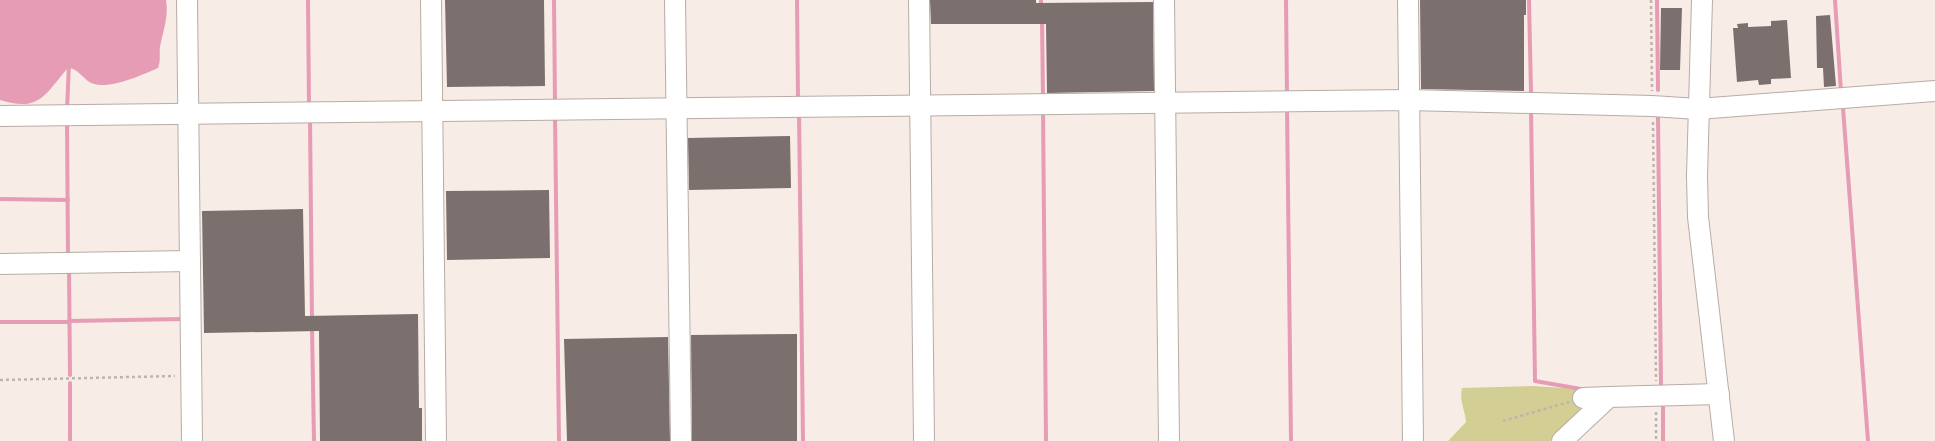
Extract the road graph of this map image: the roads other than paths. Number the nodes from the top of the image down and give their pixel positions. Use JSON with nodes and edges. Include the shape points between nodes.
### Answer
{"nodes":[{"id":1,"x":187,"y":0,"type":"edge"},
{"id":2,"x":430,"y":0,"type":"edge"},
{"id":3,"x":675,"y":0,"type":"edge"},
{"id":4,"x":919,"y":0,"type":"edge"},
{"id":5,"x":1164,"y":0,"type":"edge"},
{"id":6,"x":1408,"y":0,"type":"edge"},
{"id":7,"x":1702,"y":0,"type":"edge"},
{"id":8,"x":1935,"y":91,"type":"edge"},
{"id":9,"x":1409,"y":100,"type":"junction"},
{"id":10,"x":1165,"y":102,"type":"junction"},
{"id":11,"x":920,"y":105,"type":"junction"},
{"id":12,"x":677,"y":108,"type":"junction"},
{"id":13,"x":1698,"y":109,"type":"junction"},
{"id":14,"x":432,"y":111,"type":"junction"},
{"id":15,"x":189,"y":114,"type":"junction"},
{"id":16,"x":0,"y":116,"type":"edge"},
{"id":17,"x":190,"y":261,"type":"junction"},
{"id":18,"x":0,"y":264,"type":"edge"},
{"id":19,"x":1719,"y":394,"type":"junction"},
{"id":20,"x":1609,"y":397,"type":"junction"},
{"id":21,"x":1583,"y":398,"type":"road end"},
{"id":22,"x":192,"y":441,"type":"edge"},
{"id":23,"x":436,"y":441,"type":"edge"},
{"id":24,"x":680,"y":441,"type":"edge"},
{"id":25,"x":924,"y":441,"type":"edge"},
{"id":26,"x":1169,"y":441,"type":"edge"},
{"id":27,"x":1413,"y":441,"type":"edge"},
{"id":28,"x":1562,"y":441,"type":"edge"},
{"id":29,"x":1724,"y":441,"type":"edge"}],
"edges":[{"from":1,"to":15,"type":"street"},
{"from":2,"to":14,"type":"street"},
{"from":3,"to":12,"type":"street"},
{"from":4,"to":11,"type":"street"},
{"from":5,"to":10,"type":"street"},
{"from":6,"to":9,"type":"street"},
{"from":7,"to":13,"type":"street"},
{"from":8,"to":13,"type":"street"},
{"from":9,"to":10,"type":"street"},
{"from":9,"to":13,"type":"street"},
{"from":9,"to":27,"type":"street"},
{"from":10,"to":11,"type":"street"},
{"from":10,"to":26,"type":"street"},
{"from":11,"to":12,"type":"street"},
{"from":11,"to":25,"type":"street"},
{"from":12,"to":14,"type":"street"},
{"from":12,"to":24,"type":"street"},
{"from":13,"to":19,"type":"street","via":[[1698,217]]},
{"from":14,"to":15,"type":"street"},
{"from":14,"to":23,"type":"street"},
{"from":15,"to":16,"type":"street"},
{"from":15,"to":17,"type":"street"},
{"from":17,"to":18,"type":"street"},
{"from":17,"to":22,"type":"street"},
{"from":19,"to":20,"type":"street"},
{"from":19,"to":29,"type":"street"},
{"from":20,"to":21,"type":"street"},
{"from":20,"to":28,"type":"street"}]}
